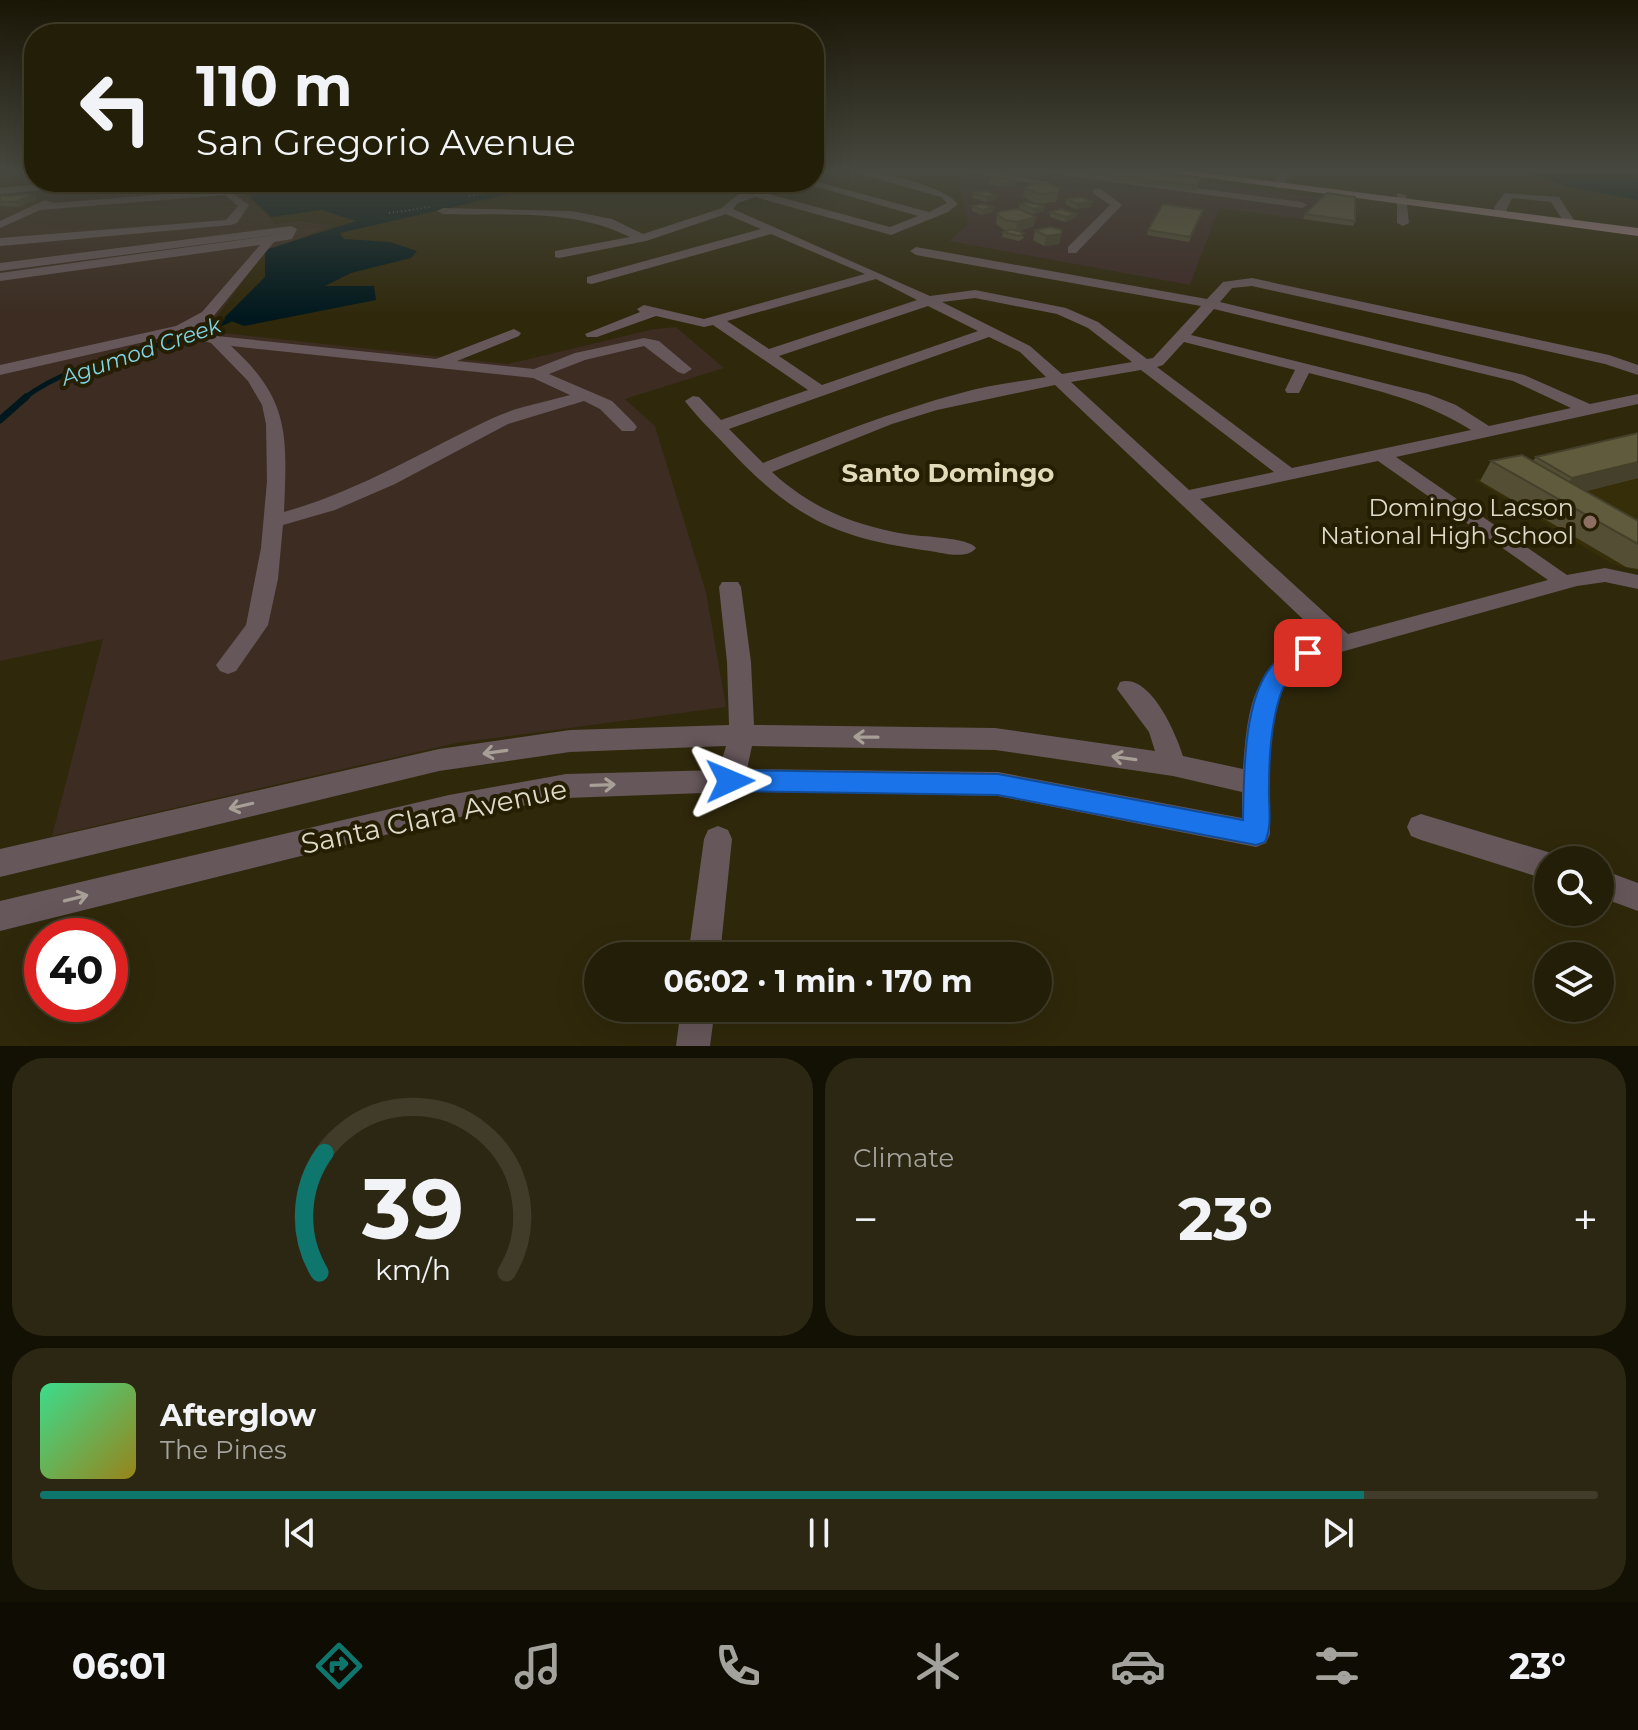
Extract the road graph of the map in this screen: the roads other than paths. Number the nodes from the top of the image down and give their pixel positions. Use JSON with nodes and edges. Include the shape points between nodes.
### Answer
{"nodes":[{"id":1,"x":135,"y":219,"type":"edge"},
{"id":2,"x":235,"y":219,"type":"edge"},
{"id":3,"x":597,"y":219,"type":"edge"},
{"id":4,"x":700,"y":219,"type":"edge"},
{"id":5,"x":746,"y":219,"type":"edge"},
{"id":6,"x":844,"y":219,"type":"edge"},
{"id":7,"x":924,"y":219,"type":"edge"},
{"id":8,"x":1103,"y":219,"type":"edge"},
{"id":9,"x":1403,"y":219,"type":"edge"},
{"id":10,"x":1568,"y":219,"type":"joint"},
{"id":11,"x":1403,"y":223,"type":"dead end"},
{"id":12,"x":1638,"y":224,"type":"edge"},
{"id":13,"x":771,"y":230,"type":"junction"},
{"id":14,"x":123,"y":232,"type":"junction"},
{"id":15,"x":1638,"y":232,"type":"edge"},
{"id":16,"x":642,"y":238,"type":"junction"},
{"id":17,"x":271,"y":239,"type":"junction"},
{"id":18,"x":0,"y":242,"type":"edge"},
{"id":19,"x":109,"y":248,"type":"junction"},
{"id":20,"x":1072,"y":250,"type":"dead end"},
{"id":21,"x":916,"y":251,"type":"dead end"},
{"id":22,"x":559,"y":254,"type":"dead end"},
{"id":23,"x":0,"y":255,"type":"edge"},
{"id":24,"x":987,"y":263,"type":"junction"},
{"id":25,"x":0,"y":267,"type":"edge"},
{"id":26,"x":877,"y":275,"type":"junction"},
{"id":27,"x":0,"y":277,"type":"edge"},
{"id":28,"x":592,"y":280,"type":"dead end"},
{"id":29,"x":974,"y":284,"type":"junction"},
{"id":30,"x":931,"y":300,"type":"junction"},
{"id":31,"x":1210,"y":304,"type":"junction"},
{"id":32,"x":717,"y":321,"type":"junction"},
{"id":33,"x":181,"y":331,"type":"junction"},
{"id":34,"x":992,"y":331,"type":"junction"},
{"id":35,"x":514,"y":333,"type":"dead end"},
{"id":36,"x":592,"y":334,"type":"dead end"},
{"id":37,"x":1182,"y":337,"type":"junction"},
{"id":38,"x":213,"y":339,"type":"junction"},
{"id":39,"x":767,"y":355,"type":"junction"},
{"id":40,"x":437,"y":364,"type":"junction"},
{"id":41,"x":1148,"y":365,"type":"junction"},
{"id":42,"x":1304,"y":367,"type":"junction"},
{"id":43,"x":684,"y":369,"type":"dead end"},
{"id":44,"x":0,"y":370,"type":"edge"},
{"id":45,"x":1638,"y":370,"type":"edge"},
{"id":46,"x":536,"y":374,"type":"junction"},
{"id":47,"x":1060,"y":380,"type":"junction"},
{"id":48,"x":818,"y":390,"type":"junction"},
{"id":49,"x":1293,"y":390,"type":"dead end"},
{"id":50,"x":585,"y":396,"type":"junction"},
{"id":51,"x":1638,"y":399,"type":"edge"},
{"id":52,"x":693,"y":401,"type":"dead end"},
{"id":53,"x":1588,"y":410,"type":"junction"},
{"id":54,"x":628,"y":427,"type":"dead end"},
{"id":55,"x":718,"y":427,"type":"junction"},
{"id":56,"x":1488,"y":433,"type":"junction"},
{"id":57,"x":1382,"y":455,"type":"junction"},
{"id":58,"x":761,"y":470,"type":"junction"},
{"id":59,"x":1289,"y":475,"type":"junction"},
{"id":60,"x":1184,"y":497,"type":"junction"},
{"id":61,"x":273,"y":522,"type":"junction"},
{"id":62,"x":966,"y":548,"type":"dead end"},
{"id":63,"x":1556,"y":575,"type":"dead end"},
{"id":64,"x":1638,"y":582,"type":"edge"},
{"id":65,"x":730,"y":587,"type":"dead end"},
{"id":66,"x":1343,"y":643,"type":"junction"},
{"id":67,"x":228,"y":665,"type":"dead end"},
{"id":68,"x":1129,"y":689,"type":"dead end"},
{"id":69,"x":742,"y":735,"type":"junction"},
{"id":70,"x":1173,"y":765,"type":"junction"},
{"id":71,"x":730,"y":781,"type":"junction"},
{"id":72,"x":1256,"y":783,"type":"junction"},
{"id":73,"x":1421,"y":827,"type":"dead end"},
{"id":74,"x":718,"y":839,"type":"dead end"},
{"id":75,"x":1534,"y":862,"type":"edge"},
{"id":76,"x":0,"y":863,"type":"edge"},
{"id":77,"x":1614,"y":888,"type":"edge"},
{"id":78,"x":1638,"y":897,"type":"edge"},
{"id":79,"x":0,"y":916,"type":"edge"},
{"id":80,"x":706,"y":942,"type":"edge"},
{"id":81,"x":696,"y":1022,"type":"edge"},
{"id":82,"x":693,"y":1046,"type":"edge"}],
"edges":[{"from":1,"to":14,"type":"street"},
{"from":2,"to":14,"type":"street"},
{"from":3,"to":16,"type":"street"},
{"from":4,"to":16,"type":"street"},
{"from":5,"to":13,"type":"street"},
{"from":6,"to":7,"type":"street","via":[[886,231]]},
{"from":8,"to":20,"type":"street"},
{"from":9,"to":11,"type":"street"},
{"from":10,"to":12,"type":"main road"},
{"from":10,"to":15,"type":"main road"},
{"from":13,"to":26,"type":"street"},
{"from":13,"to":28,"type":"street"},
{"from":14,"to":18,"type":"street"},
{"from":14,"to":19,"type":"street"},
{"from":16,"to":22,"type":"street"},
{"from":17,"to":19,"type":"street","via":[[288,236],[291,229]]},
{"from":17,"to":27,"type":"street"},
{"from":17,"to":33,"type":"street","via":[[207,315]]},
{"from":19,"to":23,"type":"street"},
{"from":19,"to":25,"type":"street"},
{"from":21,"to":24,"type":"street"},
{"from":24,"to":29,"type":"street"},
{"from":24,"to":31,"type":"street"},
{"from":26,"to":30,"type":"street"},
{"from":26,"to":32,"type":"street"},
{"from":29,"to":30,"type":"street"},
{"from":29,"to":41,"type":"street","via":[[1072,315]]},
{"from":30,"to":34,"type":"street"},
{"from":30,"to":39,"type":"street"},
{"from":31,"to":37,"type":"street"},
{"from":31,"to":45,"type":"street","via":[[1228,285],[1252,282]]},
{"from":31,"to":53,"type":"street","via":[[1518,378]]},
{"from":32,"to":36,"type":"street","via":[[694,323],[649,310]]},
{"from":32,"to":39,"type":"street"},
{"from":33,"to":38,"type":"street"},
{"from":33,"to":44,"type":"street","via":[[137,336]]},
{"from":34,"to":47,"type":"street","via":[[1025,349]]},
{"from":34,"to":48,"type":"street"},
{"from":35,"to":40,"type":"street"},
{"from":37,"to":41,"type":"street","via":[[1163,360]]},
{"from":37,"to":42,"type":"street"},
{"from":38,"to":40,"type":"street"},
{"from":38,"to":61,"type":"street","via":[[261,384],[272,409],[277,468]]},
{"from":39,"to":48,"type":"street"},
{"from":40,"to":46,"type":"street"},
{"from":41,"to":47,"type":"street"},
{"from":41,"to":59,"type":"street"},
{"from":42,"to":49,"type":"street"},
{"from":42,"to":56,"type":"street","via":[[1422,397]]},
{"from":43,"to":46,"type":"street","via":[[644,342],[580,356]]},
{"from":46,"to":50,"type":"street"},
{"from":47,"to":58,"type":"street","via":[[931,406]]},
{"from":47,"to":60,"type":"street"},
{"from":48,"to":55,"type":"street"},
{"from":50,"to":54,"type":"street","via":[[606,405]]},
{"from":50,"to":61,"type":"street","via":[[502,420],[388,480]]},
{"from":51,"to":53,"type":"street"},
{"from":52,"to":55,"type":"street"},
{"from":53,"to":56,"type":"street"},
{"from":55,"to":58,"type":"street"},
{"from":56,"to":57,"type":"street"},
{"from":57,"to":59,"type":"street"},
{"from":57,"to":63,"type":"street"},
{"from":58,"to":62,"type":"street","via":[[806,509],[847,525]]},
{"from":59,"to":60,"type":"street"},
{"from":60,"to":66,"type":"street"},
{"from":61,"to":67,"type":"street","via":[[256,627]]},
{"from":64,"to":66,"type":"street","via":[[1590,576]]},
{"from":65,"to":69,"type":"street"},
{"from":66,"to":72,"type":"street","via":[[1308,653],[1278,673],[1262,721]]},
{"from":68,"to":70,"type":"street","via":[[1161,728]]},
{"from":70,"to":69,"type":"street","name":"Santa Clara Avenue","one_way":true,"via":[[995,739]]},
{"from":69,"to":71,"type":"street"},
{"from":69,"to":76,"type":"street","name":"Santa Clara Avenue","one_way":true,"via":[[570,741],[439,760]]},
{"from":70,"to":72,"type":"street","name":"Santa Clara Avenue"},
{"from":71,"to":72,"type":"street","name":"Santa Clara Avenue","via":[[998,784],[1256,834]]},
{"from":79,"to":71,"type":"street","name":"Santa Clara Avenue","one_way":true,"via":[[449,807],[566,786]]},
{"from":73,"to":75,"type":"street"},
{"from":74,"to":80,"type":"street"},
{"from":77,"to":78,"type":"street"},
{"from":81,"to":82,"type":"street"}]}
